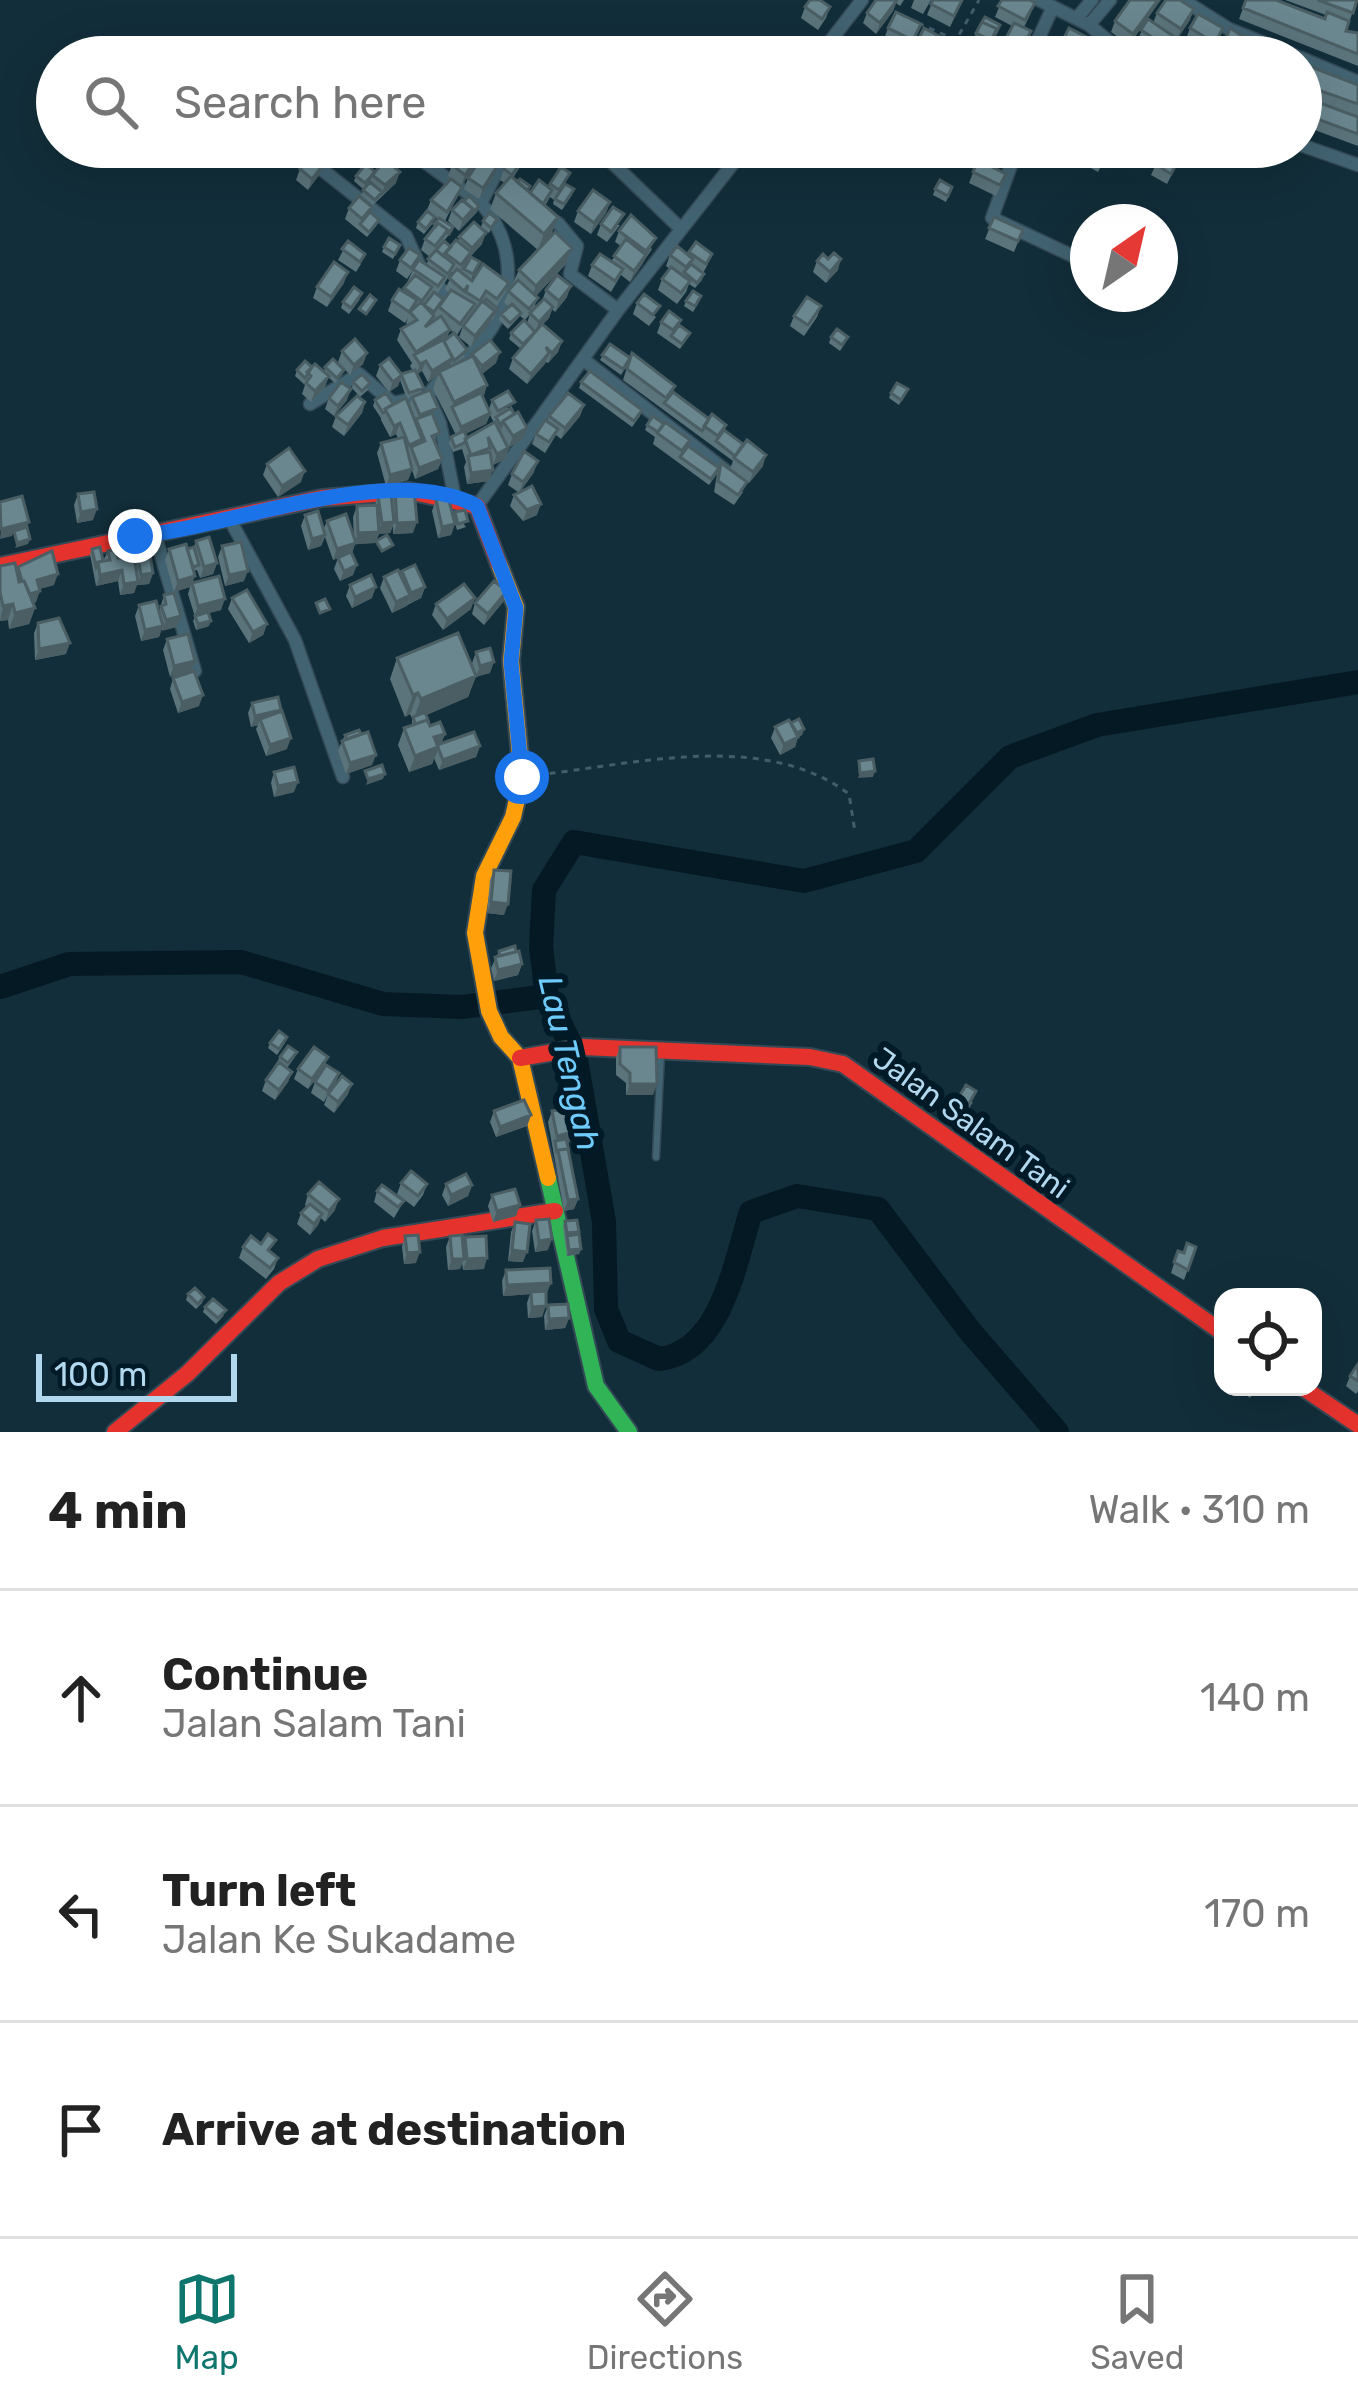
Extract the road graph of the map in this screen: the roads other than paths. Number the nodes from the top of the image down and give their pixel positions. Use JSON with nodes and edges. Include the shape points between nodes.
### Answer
{"nodes":[{"id":1,"x":862,"y":0,"type":"edge"},
{"id":2,"x":1039,"y":0,"type":"edge"},
{"id":3,"x":1092,"y":0,"type":"edge"},
{"id":4,"x":1110,"y":0,"type":"edge"},
{"id":5,"x":1183,"y":0,"type":"edge"},
{"id":6,"x":1052,"y":9,"type":"junction"},
{"id":7,"x":1083,"y":21,"type":"junction"},
{"id":8,"x":834,"y":36,"type":"edge"},
{"id":9,"x":1040,"y":36,"type":"edge"},
{"id":10,"x":1095,"y":36,"type":"edge"},
{"id":11,"x":1246,"y":36,"type":"edge"},
{"id":12,"x":1322,"y":67,"type":"edge"},
{"id":13,"x":1358,"y":82,"type":"edge"},
{"id":14,"x":1322,"y":152,"type":"edge"},
{"id":15,"x":1358,"y":165,"type":"edge"},
{"id":16,"x":321,"y":168,"type":"edge"},
{"id":17,"x":433,"y":168,"type":"edge"},
{"id":18,"x":499,"y":168,"type":"edge"},
{"id":19,"x":618,"y":168,"type":"edge"},
{"id":20,"x":729,"y":168,"type":"edge"},
{"id":21,"x":1013,"y":168,"type":"edge"},
{"id":22,"x":481,"y":202,"type":"junction"},
{"id":23,"x":558,"y":224,"type":"edge"},
{"id":24,"x":680,"y":228,"type":"junction"},
{"id":25,"x":1070,"y":255,"type":"edge"},
{"id":26,"x":618,"y":310,"type":"junction"},
{"id":27,"x":472,"y":316,"type":"edge"},
{"id":28,"x":455,"y":338,"type":"edge"},
{"id":29,"x":470,"y":354,"type":"junction"},
{"id":30,"x":584,"y":360,"type":"junction"},
{"id":31,"x":428,"y":396,"type":"junction"},
{"id":32,"x":310,"y":404,"type":"dead end"},
{"id":33,"x":739,"y":481,"type":"edge"},
{"id":34,"x":454,"y":494,"type":"junction"},
{"id":35,"x":477,"y":506,"type":"junction"},
{"id":36,"x":228,"y":516,"type":"junction"},
{"id":37,"x":155,"y":535,"type":"junction"},
{"id":38,"x":0,"y":566,"type":"edge"},
{"id":39,"x":195,"y":671,"type":"edge"},
{"id":40,"x":343,"y":777,"type":"dead end"},
{"id":41,"x":662,"y":1049,"type":"junction"},
{"id":42,"x":528,"y":1056,"type":"junction"},
{"id":43,"x":656,"y":1157,"type":"dead end"},
{"id":44,"x":555,"y":1211,"type":"junction"},
{"id":45,"x":1214,"y":1327,"type":"edge"},
{"id":46,"x":1315,"y":1396,"type":"edge"},
{"id":47,"x":1358,"y":1425,"type":"edge"},
{"id":48,"x":115,"y":1432,"type":"edge"},
{"id":49,"x":629,"y":1432,"type":"edge"}],
"edges":[{"from":1,"to":8,"type":"street"},
{"from":2,"to":6,"type":"street"},
{"from":3,"to":7,"type":"street"},
{"from":4,"to":7,"type":"street"},
{"from":5,"to":11,"type":"street"},
{"from":6,"to":7,"type":"street"},
{"from":6,"to":9,"type":"street"},
{"from":7,"to":10,"type":"street"},
{"from":12,"to":13,"type":"street"},
{"from":14,"to":15,"type":"street"},
{"from":16,"to":27,"type":"street","via":[[406,236],[423,273]]},
{"from":17,"to":22,"type":"street"},
{"from":18,"to":22,"type":"street"},
{"from":19,"to":24,"type":"street"},
{"from":20,"to":24,"type":"street"},
{"from":21,"to":25,"type":"street","via":[[992,218]]},
{"from":22,"to":29,"type":"street","via":[[507,244],[510,278],[493,329]]},
{"from":23,"to":26,"type":"street","via":[[577,246],[570,274]]},
{"from":24,"to":26,"type":"street"},
{"from":26,"to":30,"type":"street"},
{"from":28,"to":29,"type":"street"},
{"from":29,"to":31,"type":"street"},
{"from":30,"to":33,"type":"street"},
{"from":30,"to":35,"type":"street"},
{"from":31,"to":32,"type":"street","via":[[393,403],[358,374]]},
{"from":31,"to":34,"type":"street"},
{"from":34,"to":35,"type":"street"},
{"from":34,"to":36,"type":"street","via":[[319,499]]},
{"from":35,"to":42,"type":"street","via":[[516,608],[511,662],[522,777],[476,902],[483,978],[501,1037]]},
{"from":36,"to":37,"type":"street"},
{"from":36,"to":40,"type":"street","via":[[295,640]]},
{"from":37,"to":38,"type":"street"},
{"from":37,"to":39,"type":"street"},
{"from":41,"to":42,"type":"street","name":"Jalan Salam Tani","via":[[583,1047]]},
{"from":41,"to":43,"type":"lane"},
{"from":41,"to":45,"type":"street","name":"Jalan Salam Tani","via":[[843,1064]]},
{"from":42,"to":44,"type":"street"},
{"from":44,"to":48,"type":"street","via":[[488,1227],[416,1229],[318,1259],[284,1279],[164,1396]]},
{"from":44,"to":49,"type":"street","via":[[596,1386]]},
{"from":46,"to":47,"type":"street"}]}
